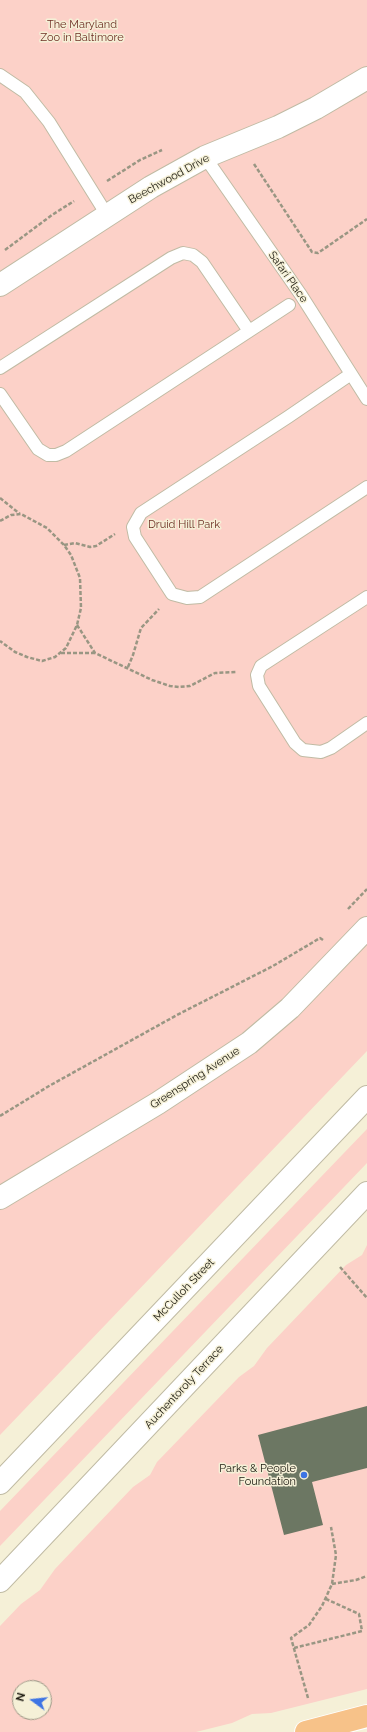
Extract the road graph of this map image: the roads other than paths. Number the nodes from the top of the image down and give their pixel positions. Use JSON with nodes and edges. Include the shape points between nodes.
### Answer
{"nodes":[{"id":1,"x":0,"y":75,"type":"edge"},
{"id":2,"x":367,"y":78,"type":"edge"},
{"id":3,"x":205,"y":157,"type":"junction"},
{"id":4,"x":107,"y":215,"type":"junction"},
{"id":5,"x":0,"y":285,"type":"edge"},
{"id":6,"x":289,"y":305,"type":"dead end"},
{"id":7,"x":249,"y":331,"type":"junction"},
{"id":8,"x":0,"y":368,"type":"edge"},
{"id":9,"x":351,"y":374,"type":"junction"},
{"id":10,"x":0,"y":394,"type":"edge"},
{"id":11,"x":367,"y":399,"type":"edge"},
{"id":12,"x":367,"y":487,"type":"edge"},
{"id":13,"x":367,"y":596,"type":"edge"},
{"id":14,"x":367,"y":723,"type":"edge"},
{"id":15,"x":367,"y":928,"type":"edge"},
{"id":16,"x":367,"y":1097,"type":"edge"},
{"id":17,"x":367,"y":1193,"type":"edge"},
{"id":18,"x":0,"y":1198,"type":"edge"},
{"id":19,"x":0,"y":1482,"type":"edge"},
{"id":20,"x":0,"y":1581,"type":"edge"},
{"id":21,"x":367,"y":1716,"type":"edge"},
{"id":22,"x":306,"y":1732,"type":"edge"}],
"edges":[{"from":1,"to":4,"type":"lane","via":[[25,92],[49,122]]},
{"from":2,"to":3,"type":"main road","name":"Beechwood Drive","via":[[278,127]]},
{"from":3,"to":4,"type":"main road","name":"Beechwood Drive"},
{"from":3,"to":9,"type":"lane","name":"Safari Place","via":[[301,295]]},
{"from":4,"to":5,"type":"main road","name":"Beechwood Drive"},
{"from":6,"to":7,"type":"lane"},
{"from":7,"to":8,"type":"lane","via":[[202,262],[193,256],[183,254],[171,258]]},
{"from":7,"to":10,"type":"lane","via":[[66,451],[56,455],[48,455],[38,449]]},
{"from":9,"to":11,"type":"lane","name":"Safari Place"},
{"from":9,"to":12,"type":"lane","via":[[141,513],[133,527],[135,537],[172,594],[187,598],[200,597]]},
{"from":13,"to":14,"type":"lane","via":[[261,666],[257,675],[260,686],[295,743],[303,750],[321,752],[331,748]]},
{"from":15,"to":18,"type":"main road","name":"Greenspring Avenue","via":[[290,1008],[249,1043],[158,1103]]},
{"from":16,"to":19,"type":"main road","name":"McCulloh Street"},
{"from":17,"to":20,"type":"main road","name":"Auchentoroly Terrace"},
{"from":21,"to":22,"type":"main road"}]}
